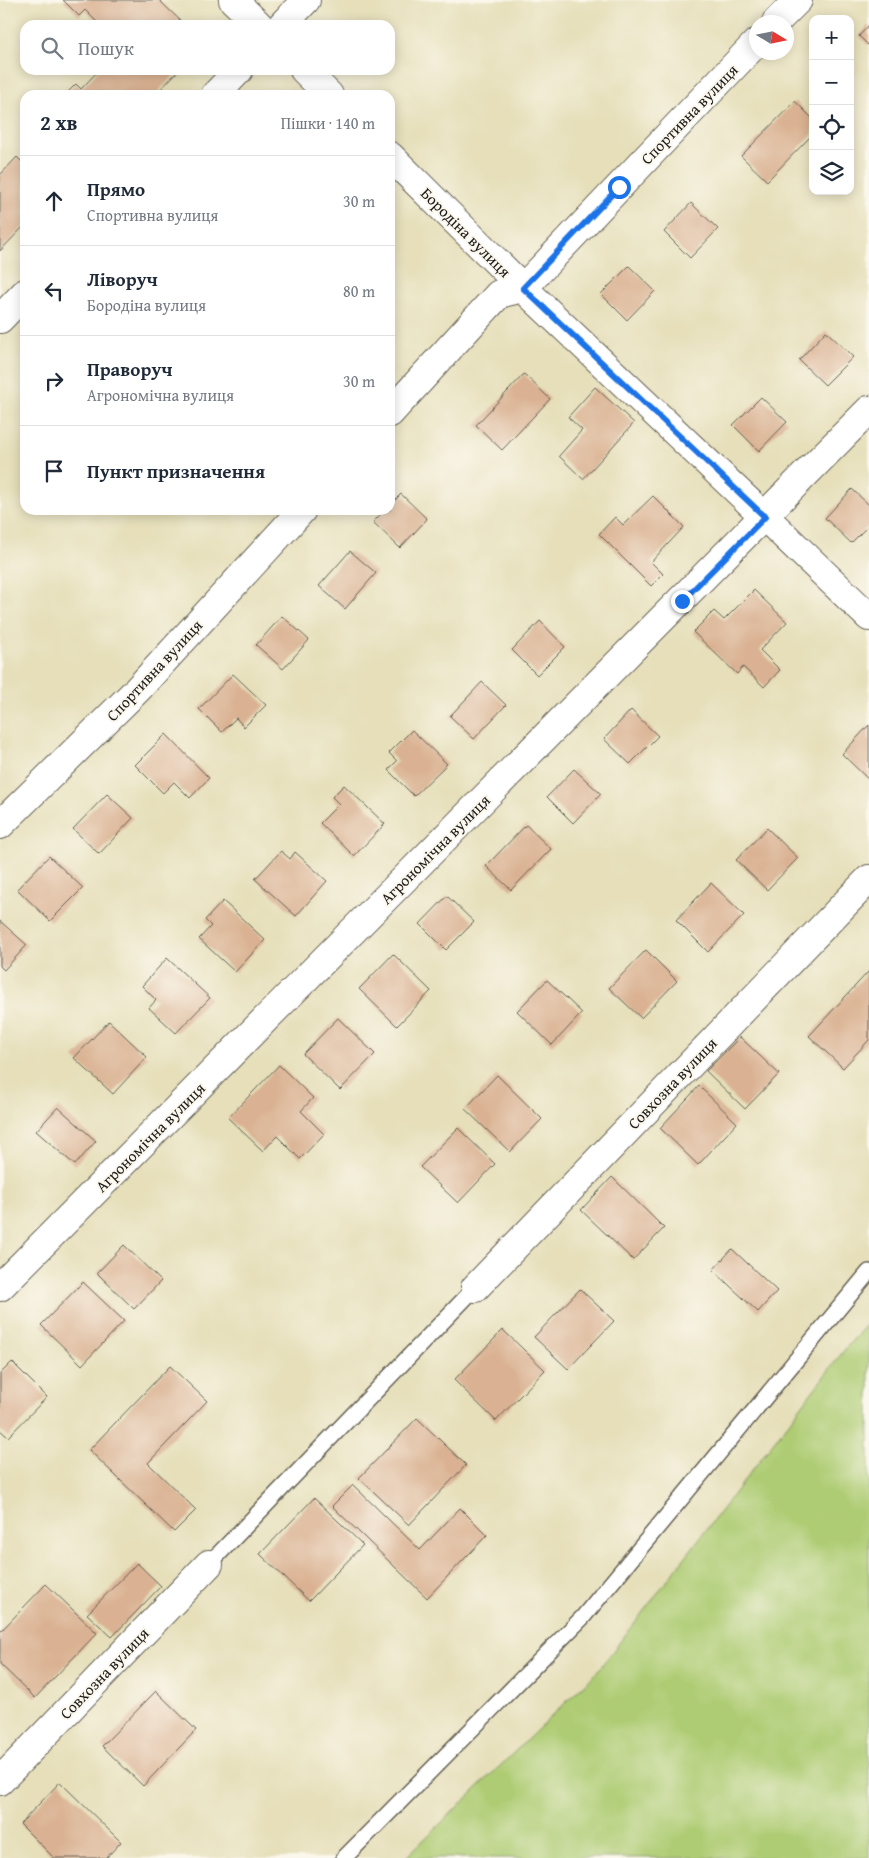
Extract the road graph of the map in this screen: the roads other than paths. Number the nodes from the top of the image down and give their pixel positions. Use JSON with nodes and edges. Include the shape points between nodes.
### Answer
{"nodes":[{"id":1,"x":233,"y":0,"type":"edge"},
{"id":2,"x":306,"y":0,"type":"edge"},
{"id":3,"x":798,"y":0,"type":"edge"},
{"id":4,"x":783,"y":15,"type":"edge"},
{"id":5,"x":254,"y":20,"type":"edge"},
{"id":6,"x":287,"y":20,"type":"edge"},
{"id":7,"x":749,"y":50,"type":"edge"},
{"id":8,"x":234,"y":75,"type":"edge"},
{"id":9,"x":309,"y":75,"type":"edge"},
{"id":10,"x":220,"y":90,"type":"edge"},
{"id":11,"x":324,"y":90,"type":"edge"},
{"id":12,"x":395,"y":161,"type":"edge"},
{"id":13,"x":523,"y":288,"type":"junction"},
{"id":14,"x":20,"y":298,"type":"edge"},
{"id":15,"x":0,"y":319,"type":"edge"},
{"id":16,"x":395,"y":408,"type":"edge"},
{"id":17,"x":869,"y":410,"type":"edge"},
{"id":18,"x":297,"y":515,"type":"edge"},
{"id":19,"x":765,"y":517,"type":"junction"},
{"id":20,"x":869,"y":618,"type":"edge"},
{"id":21,"x":0,"y":825,"type":"edge"},
{"id":22,"x":869,"y":879,"type":"edge"},
{"id":23,"x":869,"y":1272,"type":"edge"},
{"id":24,"x":0,"y":1288,"type":"edge"},
{"id":25,"x":475,"y":1288,"type":"joint"},
{"id":26,"x":208,"y":1564,"type":"joint"},
{"id":27,"x":0,"y":1781,"type":"edge"},
{"id":28,"x":344,"y":1858,"type":"edge"}],
"edges":[{"from":1,"to":5,"type":"street"},
{"from":2,"to":6,"type":"street"},
{"from":3,"to":4,"type":"street"},
{"from":7,"to":13,"type":"street","name":"Спортивна вулиця"},
{"from":8,"to":10,"type":"street"},
{"from":9,"to":11,"type":"street"},
{"from":12,"to":13,"type":"street","name":"Бородіна вулиця"},
{"from":13,"to":16,"type":"street","via":[[499,294]]},
{"from":13,"to":19,"type":"street","name":"Бородіна вулиця"},
{"from":14,"to":15,"type":"street"},
{"from":17,"to":19,"type":"street","name":"Агрономічна вулиця"},
{"from":18,"to":21,"type":"street","name":"Спортивна вулиця","via":[[137,690]]},
{"from":19,"to":20,"type":"street","name":"Бородіна вулиця"},
{"from":19,"to":24,"type":"street","name":"Агрономічна вулиця"},
{"from":22,"to":25,"type":"street","name":"Совхозна вулиця"},
{"from":23,"to":28,"type":"lane","via":[[583,1617]]},
{"from":25,"to":26,"type":"lane"},
{"from":26,"to":27,"type":"street","name":"Совхозна вулиця"}]}
